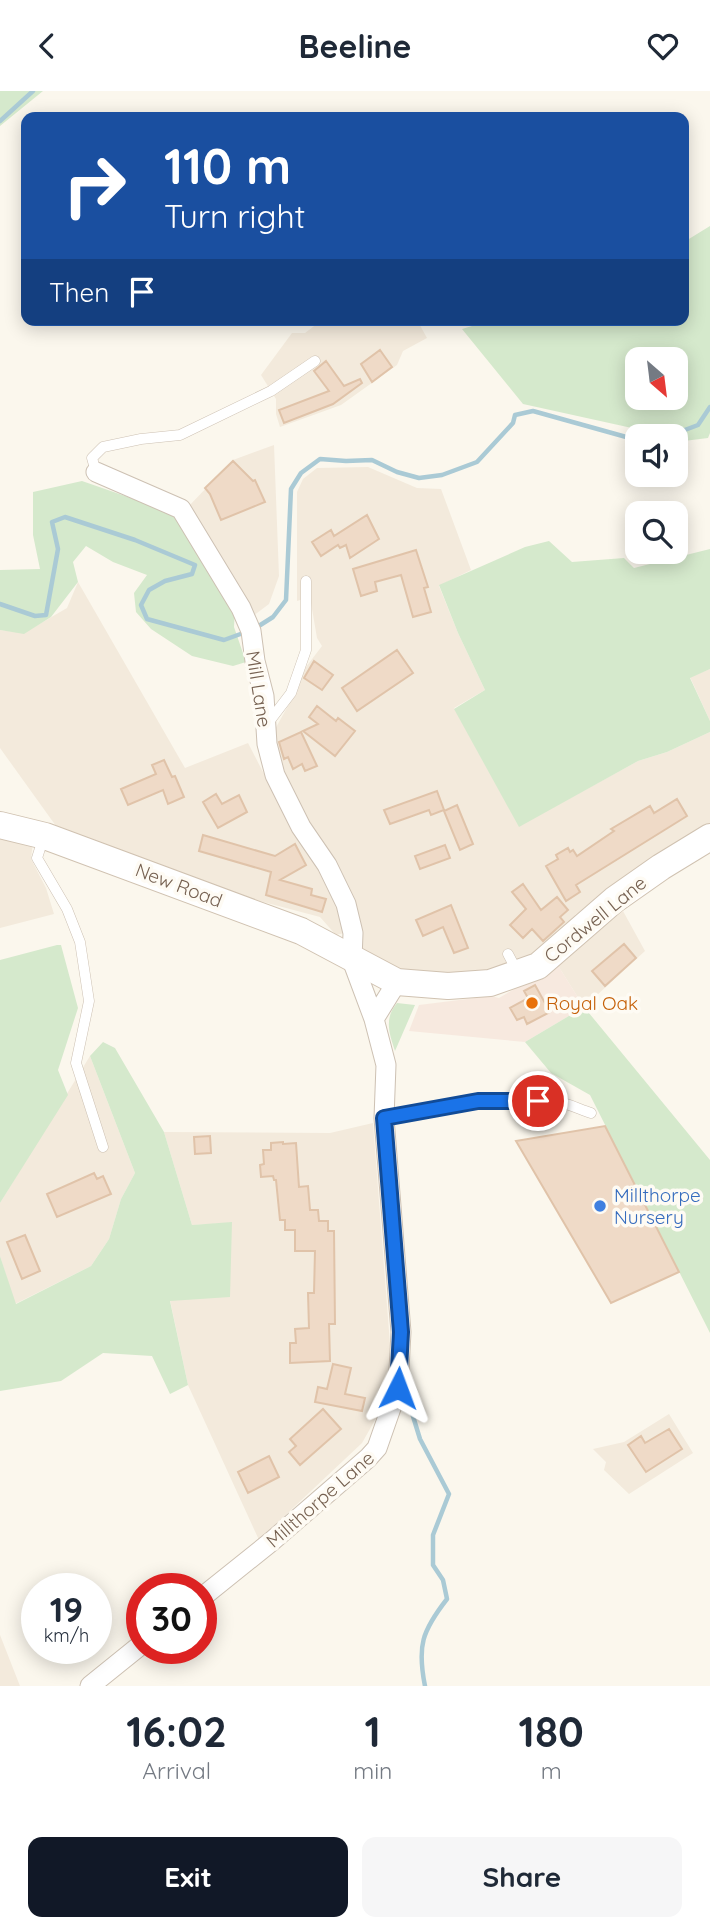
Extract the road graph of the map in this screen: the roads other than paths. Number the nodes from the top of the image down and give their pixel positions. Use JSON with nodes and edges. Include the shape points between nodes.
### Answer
{"nodes":[{"id":1,"x":315,"y":361,"type":"dead end"},
{"id":2,"x":96,"y":472,"type":"joint"},
{"id":3,"x":306,"y":580,"type":"dead end"},
{"id":4,"x":266,"y":727,"type":"junction"},
{"id":5,"x":0,"y":825,"type":"edge"},
{"id":6,"x":45,"y":835,"type":"junction"},
{"id":7,"x":710,"y":837,"type":"edge"},
{"id":8,"x":352,"y":960,"type":"junction"},
{"id":9,"x":397,"y":982,"type":"junction"},
{"id":10,"x":374,"y":1019,"type":"junction"},
{"id":11,"x":591,"y":1113,"type":"dead end"},
{"id":12,"x":384,"y":1118,"type":"junction"},
{"id":13,"x":103,"y":1147,"type":"dead end"},
{"id":14,"x":217,"y":1585,"type":"edge"},
{"id":15,"x":126,"y":1657,"type":"edge"},
{"id":16,"x":90,"y":1686,"type":"edge"}],
"edges":[{"from":1,"to":2,"type":"lane","via":[[271,391],[180,435],[103,447],[92,458]]},
{"from":2,"to":4,"type":"street","name":"Mill Lane","via":[[181,509],[242,608],[251,631]]},
{"from":3,"to":4,"type":"lane","via":[[306,650],[291,693]]},
{"from":4,"to":8,"type":"street","name":"Mill Lane","via":[[275,775],[346,904],[353,933]]},
{"from":5,"to":6,"type":"main road","name":"New Road"},
{"from":6,"to":8,"type":"main road","name":"New Road","via":[[301,931]]},
{"from":6,"to":13,"type":"lane","via":[[37,858],[80,942],[89,1001],[76,1063]]},
{"from":7,"to":9,"type":"main road","name":"Cordwell Lane","via":[[614,900],[538,966],[513,964],[490,983]]},
{"from":8,"to":9,"type":"main road","name":"Cordwell Lane"},
{"from":8,"to":10,"type":"street","name":"Millthorpe Lane"},
{"from":9,"to":10,"type":"street"},
{"from":10,"to":12,"type":"street","name":"Millthorpe Lane","via":[[386,1065]]},
{"from":11,"to":12,"type":"lane","via":[[557,1101],[501,1099]]},
{"from":12,"to":14,"type":"street","name":"Millthorpe Lane","via":[[401,1332],[398,1388],[386,1426],[368,1458]]},
{"from":15,"to":16,"type":"street"}]}
